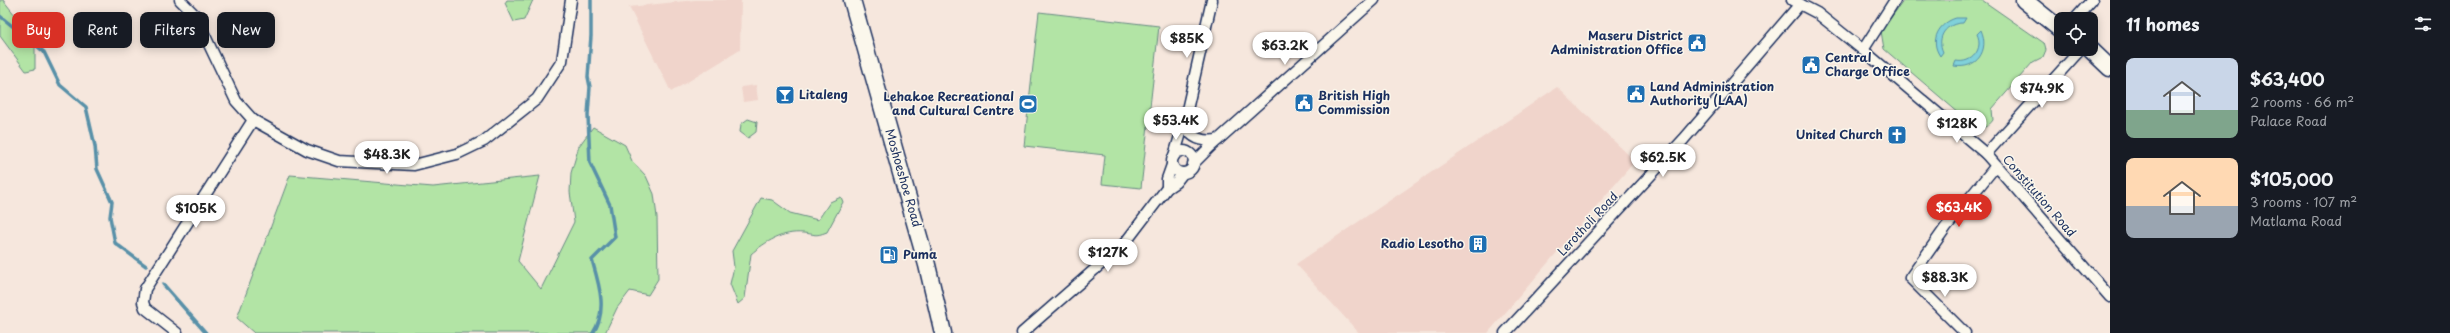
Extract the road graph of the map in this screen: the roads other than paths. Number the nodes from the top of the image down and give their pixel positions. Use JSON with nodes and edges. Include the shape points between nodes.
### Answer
{"nodes":[{"id":1,"x":180,"y":0,"type":"edge"},
{"id":2,"x":571,"y":0,"type":"edge"},
{"id":3,"x":852,"y":0,"type":"edge"},
{"id":4,"x":1212,"y":0,"type":"edge"},
{"id":5,"x":1374,"y":0,"type":"edge"},
{"id":6,"x":1895,"y":0,"type":"edge"},
{"id":7,"x":2024,"y":0,"type":"edge"},
{"id":8,"x":2092,"y":0,"type":"edge"},
{"id":9,"x":1796,"y":2,"type":"edge"},
{"id":10,"x":2081,"y":12,"type":"edge"},
{"id":11,"x":2054,"y":24,"type":"edge"},
{"id":12,"x":1864,"y":50,"type":"junction"},
{"id":13,"x":2075,"y":56,"type":"edge"},
{"id":14,"x":2097,"y":56,"type":"edge"},
{"id":15,"x":2110,"y":68,"type":"edge"},
{"id":16,"x":253,"y":120,"type":"junction"},
{"id":17,"x":1185,"y":126,"type":"junction"},
{"id":18,"x":1218,"y":140,"type":"junction"},
{"id":19,"x":1986,"y":154,"type":"junction"},
{"id":20,"x":1190,"y":157,"type":"junction"},
{"id":21,"x":1173,"y":161,"type":"junction"},
{"id":22,"x":1995,"y":167,"type":"junction"},
{"id":23,"x":1183,"y":173,"type":"junction"},
{"id":24,"x":1167,"y":188,"type":"junction"},
{"id":25,"x":2110,"y":297,"type":"edge"},
{"id":26,"x":177,"y":333,"type":"edge"},
{"id":27,"x":943,"y":333,"type":"edge"},
{"id":28,"x":1022,"y":333,"type":"edge"},
{"id":29,"x":1505,"y":333,"type":"edge"},
{"id":30,"x":1965,"y":333,"type":"edge"}],
"edges":[{"from":1,"to":16,"type":"street","via":[[195,15],[236,101]]},
{"from":2,"to":16,"type":"street","via":[[562,61],[537,99],[484,141],[457,154],[414,165],[339,161],[308,150]]},
{"from":3,"to":27,"type":"main road","name":"Moshoeshoe Road","via":[[927,265]]},
{"from":4,"to":17,"type":"street"},
{"from":5,"to":18,"type":"street"},
{"from":6,"to":12,"type":"street"},
{"from":7,"to":11,"type":"main road"},
{"from":8,"to":10,"type":"street"},
{"from":9,"to":12,"type":"street","name":"Constitution Road","via":[[1817,13]]},
{"from":9,"to":29,"type":"street","name":"Lerotholi Road","via":[[1684,139]]},
{"from":12,"to":19,"type":"street","name":"Constitution Road"},
{"from":13,"to":19,"type":"street"},
{"from":14,"to":15,"type":"main road"},
{"from":16,"to":26,"type":"street","via":[[145,289],[145,308]]},
{"from":17,"to":18,"type":"street","via":[[1199,139]]},
{"from":17,"to":20,"type":"street"},
{"from":17,"to":21,"type":"street"},
{"from":18,"to":20,"type":"street"},
{"from":19,"to":22,"type":"street","name":"Constitution Road"},
{"from":20,"to":21,"type":"street","via":[[1180,152]]},
{"from":20,"to":23,"type":"street","via":[[1190,171]]},
{"from":21,"to":23,"type":"street","via":[[1176,171]]},
{"from":21,"to":24,"type":"street"},
{"from":22,"to":25,"type":"street","name":"Constitution Road"},
{"from":22,"to":30,"type":"street","via":[[1946,227],[1910,278]]},
{"from":23,"to":24,"type":"street"},
{"from":24,"to":28,"type":"street","via":[[1125,243]]}]}
